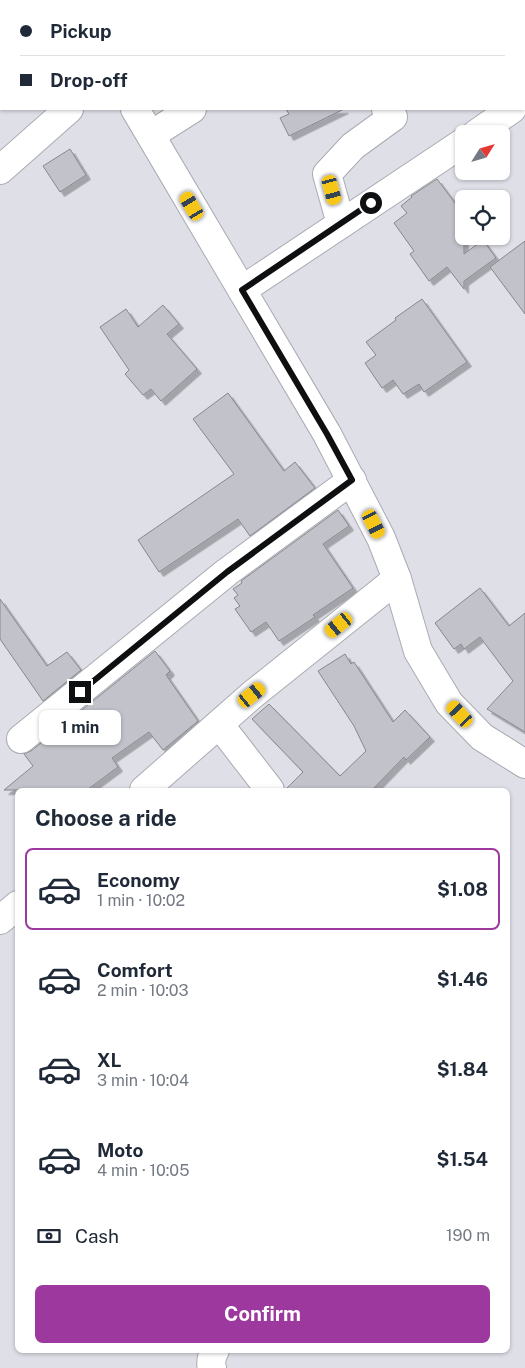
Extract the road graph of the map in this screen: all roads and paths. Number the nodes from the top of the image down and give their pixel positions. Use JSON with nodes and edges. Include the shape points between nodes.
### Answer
{"nodes":[{"id":1,"x":68,"y":110,"type":"edge"},
{"id":2,"x":136,"y":110,"type":"edge"},
{"id":3,"x":190,"y":110,"type":"edge"},
{"id":4,"x":387,"y":110,"type":"edge"},
{"id":5,"x":511,"y":110,"type":"edge"},
{"id":6,"x":489,"y":125,"type":"edge"},
{"id":7,"x":151,"y":135,"type":"junction"},
{"id":8,"x":455,"y":148,"type":"edge"},
{"id":9,"x":0,"y":170,"type":"edge"},
{"id":10,"x":340,"y":224,"type":"junction"},
{"id":11,"x":242,"y":290,"type":"junction"},
{"id":12,"x":352,"y":480,"type":"junction"},
{"id":13,"x":397,"y":579,"type":"junction"},
{"id":14,"x":219,"y":724,"type":"junction"},
{"id":15,"x":21,"y":739,"type":"dead end"},
{"id":16,"x":525,"y":764,"type":"edge"},
{"id":17,"x":146,"y":788,"type":"edge"},
{"id":18,"x":268,"y":788,"type":"edge"},
{"id":19,"x":15,"y":908,"type":"edge"},
{"id":20,"x":0,"y":920,"type":"edge"},
{"id":21,"x":214,"y":1353,"type":"edge"},
{"id":22,"x":212,"y":1368,"type":"edge"}],
"edges":[{"from":1,"to":9,"type":"street"},
{"from":2,"to":7,"type":"street"},
{"from":3,"to":7,"type":"street"},
{"from":4,"to":10,"type":"street","via":[[393,117],[353,146],[327,174]]},
{"from":5,"to":6,"type":"street"},
{"from":7,"to":11,"type":"street"},
{"from":8,"to":10,"type":"street"},
{"from":10,"to":11,"type":"street"},
{"from":11,"to":12,"type":"street"},
{"from":12,"to":13,"type":"street"},
{"from":12,"to":15,"type":"street","via":[[227,572]]},
{"from":13,"to":14,"type":"street"},
{"from":13,"to":16,"type":"street","via":[[418,651],[449,703],[482,737]]},
{"from":14,"to":17,"type":"street"},
{"from":14,"to":18,"type":"street"},
{"from":19,"to":20,"type":"street"},
{"from":21,"to":22,"type":"street"}]}
